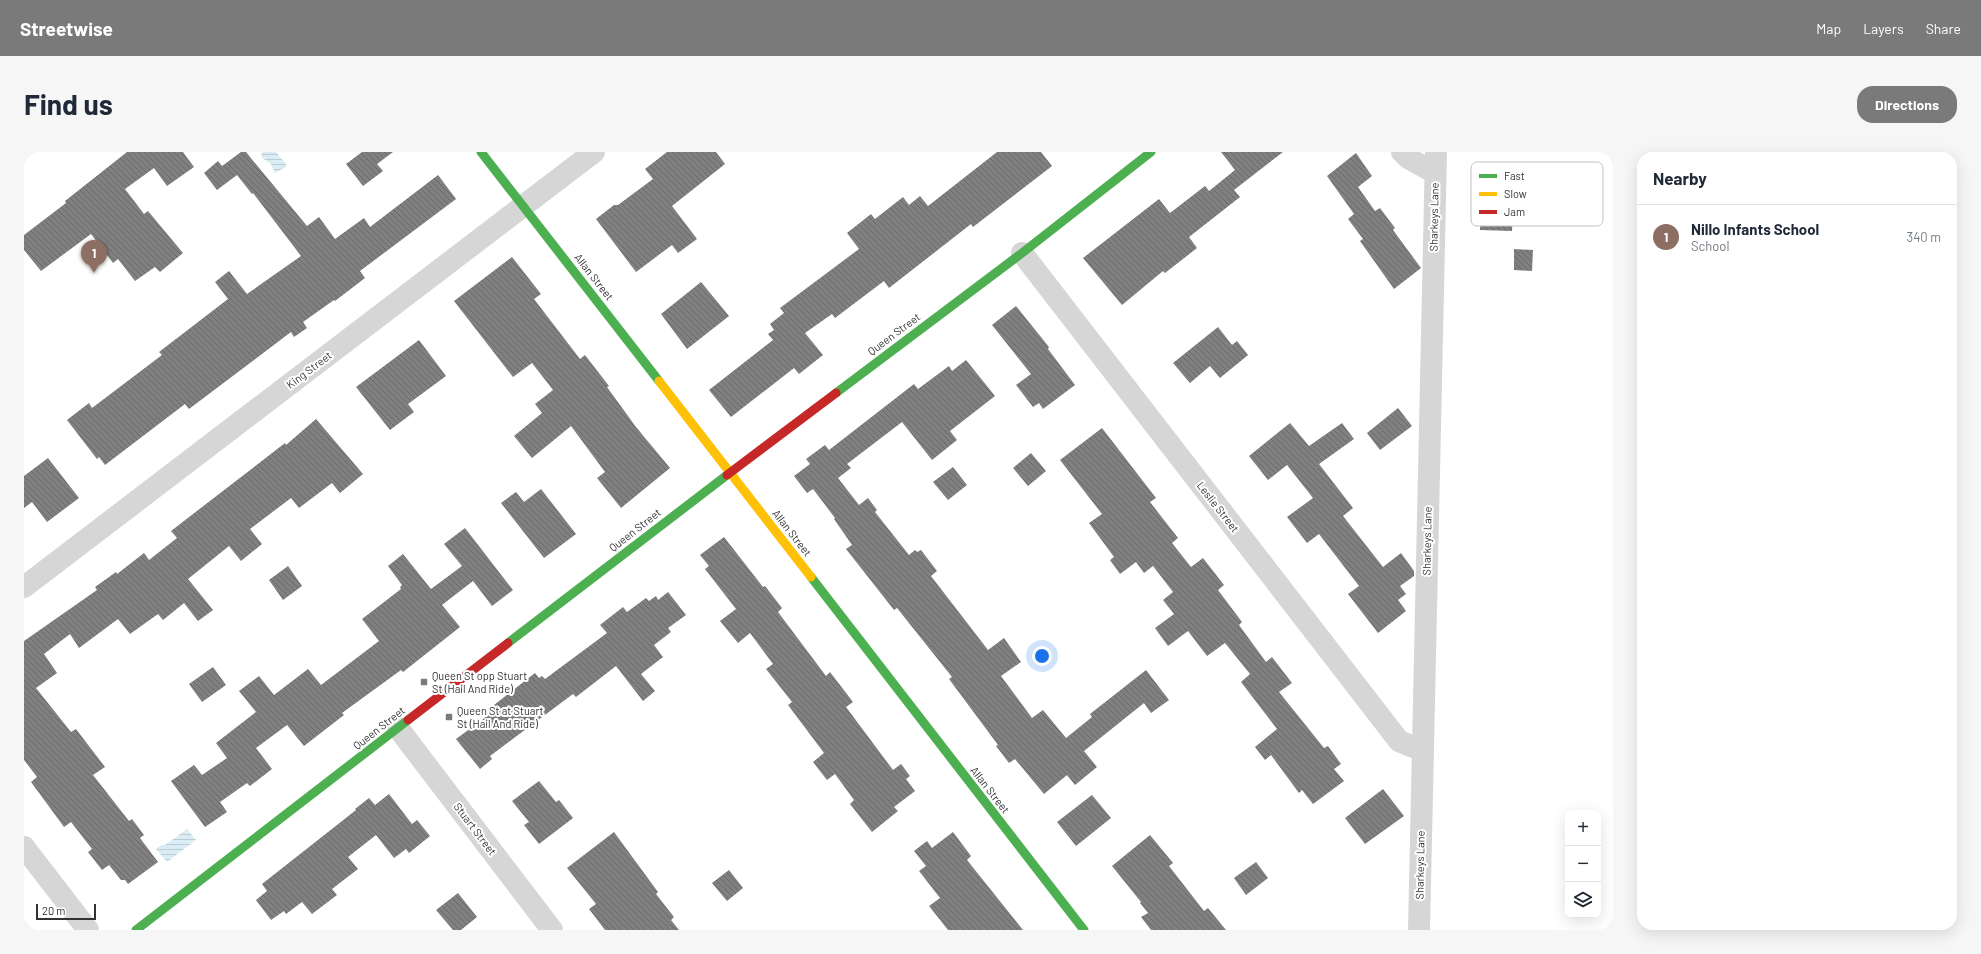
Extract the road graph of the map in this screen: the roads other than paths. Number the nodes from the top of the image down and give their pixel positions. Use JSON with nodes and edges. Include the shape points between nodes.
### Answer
{"nodes":[{"id":1,"x":481,"y":152,"type":"edge"},
{"id":2,"x":594,"y":152,"type":"edge"},
{"id":3,"x":1151,"y":152,"type":"edge"},
{"id":4,"x":1402,"y":152,"type":"edge"},
{"id":5,"x":1435,"y":162,"type":"edge"},
{"id":6,"x":523,"y":206,"type":"junction"},
{"id":7,"x":1022,"y":254,"type":"junction"},
{"id":8,"x":730,"y":472,"type":"junction"},
{"id":9,"x":24,"y":587,"type":"edge"},
{"id":10,"x":398,"y":728,"type":"junction"},
{"id":11,"x":1423,"y":751,"type":"junction"},
{"id":12,"x":24,"y":847,"type":"edge"},
{"id":13,"x":88,"y":930,"type":"edge"},
{"id":14,"x":136,"y":930,"type":"edge"},
{"id":15,"x":552,"y":930,"type":"edge"},
{"id":16,"x":1084,"y":930,"type":"edge"},
{"id":17,"x":1419,"y":930,"type":"edge"}],
"edges":[{"from":1,"to":6,"type":"street","name":"Allan Street"},
{"from":2,"to":6,"type":"street","name":"King Street"},
{"from":3,"to":7,"type":"street","name":"Queen Street"},
{"from":4,"to":5,"type":"street","via":[[1408,158]]},
{"from":5,"to":11,"type":"street","name":"Sharkeys Lane"},
{"from":6,"to":8,"type":"street","name":"Allan Street"},
{"from":6,"to":9,"type":"street","name":"King Street"},
{"from":7,"to":8,"type":"street","name":"Queen Street"},
{"from":7,"to":11,"type":"street","name":"Leslie Street","via":[[1398,741]]},
{"from":8,"to":10,"type":"street","name":"Queen Street"},
{"from":8,"to":16,"type":"street","name":"Allan Street"},
{"from":10,"to":14,"type":"street","name":"Queen Street"},
{"from":10,"to":15,"type":"street","name":"Stuart Street"},
{"from":11,"to":17,"type":"street","name":"Sharkeys Lane"},
{"from":12,"to":13,"type":"street"}]}
